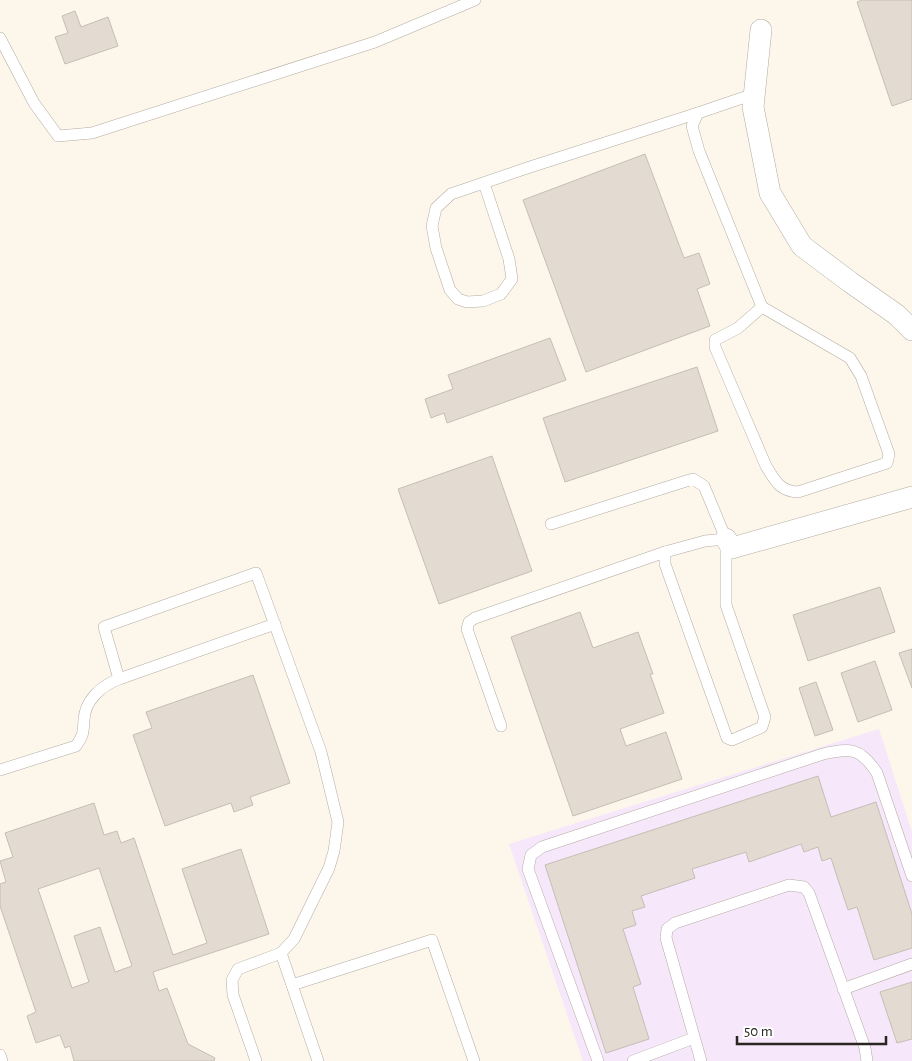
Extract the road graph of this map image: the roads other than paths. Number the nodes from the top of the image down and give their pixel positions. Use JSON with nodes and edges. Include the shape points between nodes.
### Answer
{"nodes":[{"id":1,"x":475,"y":0,"type":"edge"},
{"id":2,"x":761,"y":30,"type":"dead end"},
{"id":3,"x":0,"y":38,"type":"edge"},
{"id":4,"x":754,"y":94,"type":"junction"},
{"id":5,"x":698,"y":113,"type":"junction"},
{"id":6,"x":484,"y":183,"type":"junction"},
{"id":7,"x":762,"y":307,"type":"junction"},
{"id":8,"x":912,"y":330,"type":"edge"},
{"id":9,"x":912,"y":497,"type":"edge"},
{"id":10,"x":552,"y":524,"type":"dead end"},
{"id":11,"x":726,"y":539,"type":"junction"},
{"id":12,"x":665,"y":552,"type":"junction"},
{"id":13,"x":275,"y":624,"type":"junction"},
{"id":14,"x":119,"y":679,"type":"junction"},
{"id":15,"x":501,"y":726,"type":"dead end"},
{"id":16,"x":0,"y":770,"type":"edge"},
{"id":17,"x":912,"y":876,"type":"edge"},
{"id":18,"x":282,"y":954,"type":"junction"},
{"id":19,"x":912,"y":964,"type":"edge"},
{"id":20,"x":292,"y":985,"type":"junction"},
{"id":21,"x":843,"y":989,"type":"junction"},
{"id":22,"x":694,"y":1038,"type":"junction"},
{"id":23,"x":0,"y":1055,"type":"edge"},
{"id":24,"x":2,"y":1061,"type":"edge"},
{"id":25,"x":256,"y":1061,"type":"edge"},
{"id":26,"x":318,"y":1061,"type":"edge"},
{"id":27,"x":474,"y":1061,"type":"edge"},
{"id":28,"x":598,"y":1061,"type":"edge"},
{"id":29,"x":633,"y":1061,"type":"edge"},
{"id":30,"x":701,"y":1061,"type":"edge"},
{"id":31,"x":867,"y":1061,"type":"edge"}],
"edges":[{"from":1,"to":3,"type":"lane","via":[[376,42],[92,133],[58,136],[34,103]]},
{"from":2,"to":4,"type":"street"},
{"from":4,"to":5,"type":"lane"},
{"from":4,"to":8,"type":"street","via":[[753,107],[770,193],[802,246],[897,315]]},
{"from":5,"to":6,"type":"lane"},
{"from":5,"to":7,"type":"lane","via":[[692,126],[699,151]]},
{"from":6,"to":6,"type":"lane","via":[[450,194],[436,208],[432,226],[450,290],[458,299],[467,302],[483,301],[501,294],[512,279],[510,260]]},
{"from":7,"to":7,"type":"lane","via":[[850,358],[861,376],[880,428],[889,454],[887,463],[798,492],[788,491],[778,484],[766,466],[715,347],[715,340],[738,328]]},
{"from":9,"to":11,"type":"street","via":[[732,548]]},
{"from":10,"to":11,"type":"lane","via":[[693,479],[704,486]]},
{"from":11,"to":12,"type":"lane"},
{"from":11,"to":12,"type":"lane","via":[[726,605],[765,718],[762,727],[732,740],[727,738],[665,564]]},
{"from":12,"to":15,"type":"lane","via":[[469,622],[467,629]]},
{"from":13,"to":14,"type":"lane"},
{"from":13,"to":14,"type":"lane","via":[[256,573],[247,576],[104,627]]},
{"from":13,"to":18,"type":"lane","via":[[321,752],[338,822],[328,868],[294,939]]},
{"from":14,"to":16,"type":"lane","via":[[110,682],[88,703],[84,734],[76,746]]},
{"from":17,"to":28,"type":"lane","via":[[877,773],[870,761],[845,749],[542,847],[532,855],[528,869]]},
{"from":18,"to":20,"type":"lane"},
{"from":18,"to":25,"type":"lane","via":[[238,970],[232,980],[233,995]]},
{"from":19,"to":21,"type":"lane"},
{"from":20,"to":26,"type":"lane"},
{"from":20,"to":27,"type":"lane","via":[[432,940]]},
{"from":21,"to":22,"type":"lane","via":[[809,893],[804,886],[789,885],[675,923],[667,929],[666,938]]},
{"from":21,"to":31,"type":"lane"},
{"from":22,"to":29,"type":"lane"},
{"from":22,"to":30,"type":"lane"},
{"from":23,"to":24,"type":"lane"}]}
